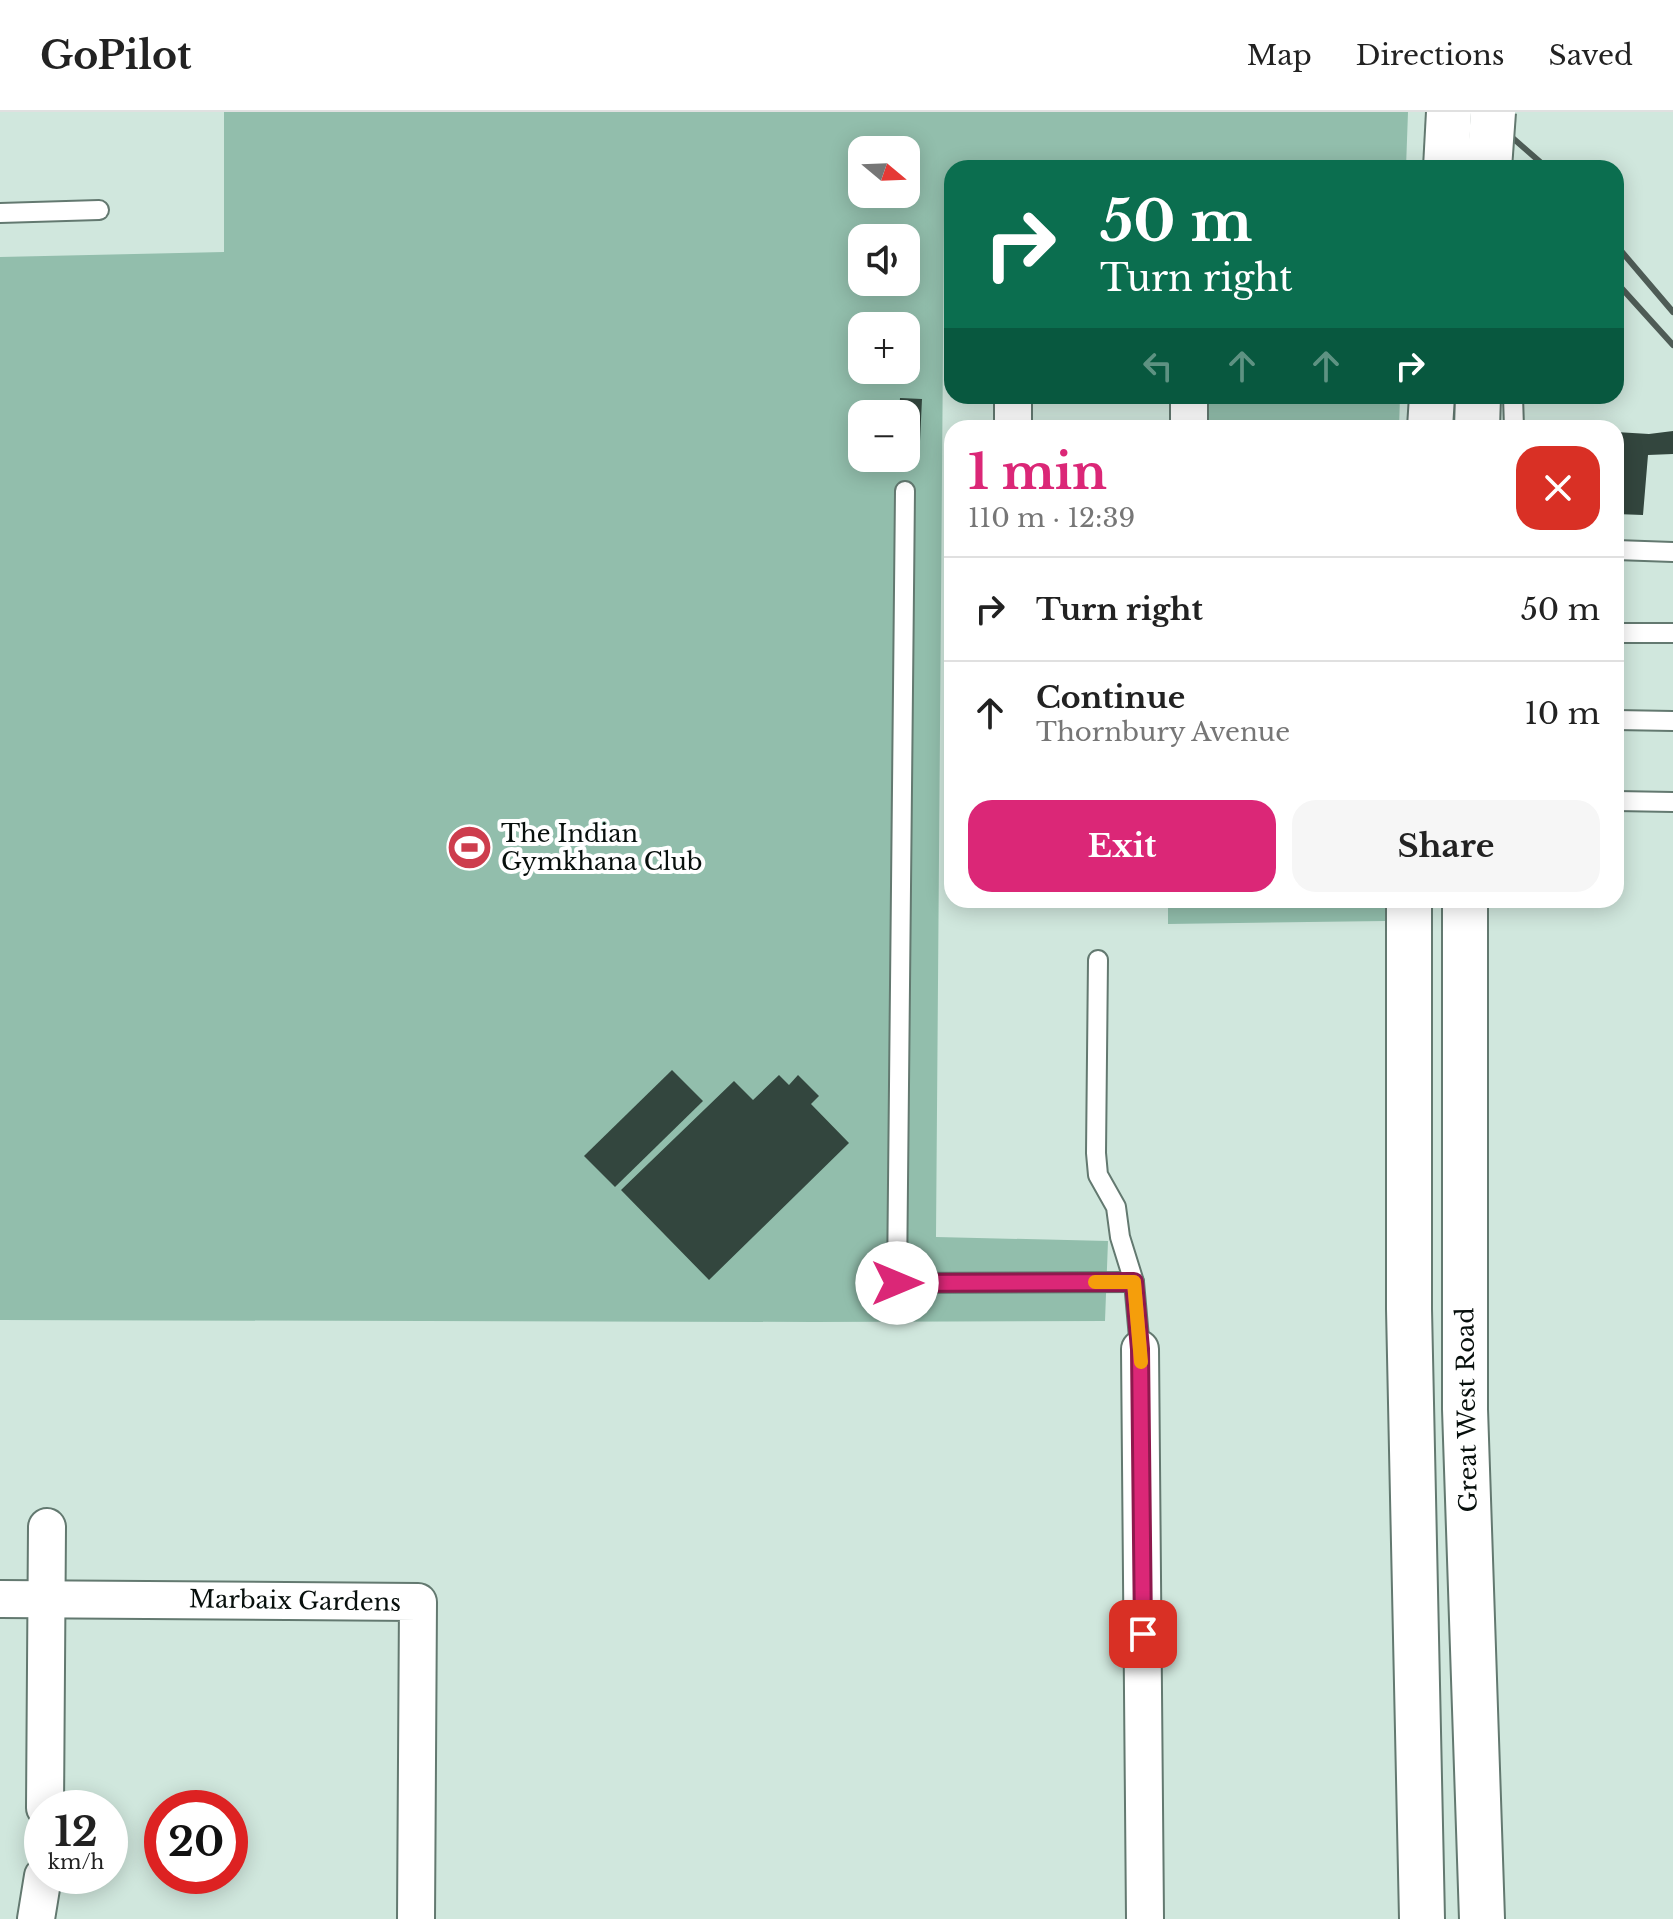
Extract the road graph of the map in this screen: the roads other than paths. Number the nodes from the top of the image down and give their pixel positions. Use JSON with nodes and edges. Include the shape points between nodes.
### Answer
{"nodes":[{"id":1,"x":1449,"y":112,"type":"edge"},
{"id":2,"x":1493,"y":112,"type":"edge"},
{"id":3,"x":1446,"y":160,"type":"edge"},
{"id":4,"x":1490,"y":160,"type":"edge"},
{"id":5,"x":99,"y":210,"type":"dead end"},
{"id":6,"x":0,"y":213,"type":"edge"},
{"id":7,"x":905,"y":491,"type":"dead end"},
{"id":8,"x":1624,"y":550,"type":"edge"},
{"id":9,"x":1673,"y":552,"type":"edge"},
{"id":10,"x":1624,"y":633,"type":"edge"},
{"id":11,"x":1673,"y":633,"type":"edge"},
{"id":12,"x":1624,"y":720,"type":"edge"},
{"id":13,"x":1673,"y":721,"type":"edge"},
{"id":14,"x":1624,"y":801,"type":"edge"},
{"id":15,"x":1673,"y":802,"type":"edge"},
{"id":16,"x":1409,"y":908,"type":"edge"},
{"id":17,"x":1465,"y":908,"type":"edge"},
{"id":18,"x":1098,"y":960,"type":"dead end"},
{"id":19,"x":1134,"y":1282,"type":"junction"},
{"id":20,"x":1140,"y":1349,"type":"joint"},
{"id":21,"x":47,"y":1527,"type":"dead end"},
{"id":22,"x":0,"y":1599,"type":"edge"},
{"id":23,"x":46,"y":1599,"type":"junction"},
{"id":24,"x":45,"y":1790,"type":"edge"},
{"id":25,"x":40,"y":1894,"type":"edge"},
{"id":26,"x":36,"y":1919,"type":"edge"},
{"id":27,"x":416,"y":1919,"type":"edge"},
{"id":28,"x":1145,"y":1919,"type":"edge"},
{"id":29,"x":1422,"y":1919,"type":"edge"},
{"id":30,"x":1482,"y":1919,"type":"edge"}],
"edges":[{"from":1,"to":3,"type":"highway","bridge":true},
{"from":2,"to":4,"type":"highway","bridge":true},
{"from":5,"to":6,"type":"lane"},
{"from":7,"to":19,"type":"lane","via":[[897,1283]]},
{"from":8,"to":9,"type":"lane"},
{"from":10,"to":11,"type":"lane"},
{"from":12,"to":13,"type":"lane"},
{"from":14,"to":15,"type":"lane"},
{"from":16,"to":29,"type":"highway","via":[[1409,1309]]},
{"from":17,"to":30,"type":"highway","name":"Great West Road","via":[[1465,1409]]},
{"from":18,"to":19,"type":"lane","via":[[1098,1175],[1116,1207]]},
{"from":19,"to":20,"type":"lane"},
{"from":20,"to":28,"type":"street"},
{"from":21,"to":23,"type":"street"},
{"from":22,"to":23,"type":"street"},
{"from":23,"to":24,"type":"street"},
{"from":23,"to":27,"type":"street","name":"Marbaix Gardens","via":[[418,1602]]},
{"from":25,"to":26,"type":"street"}]}
